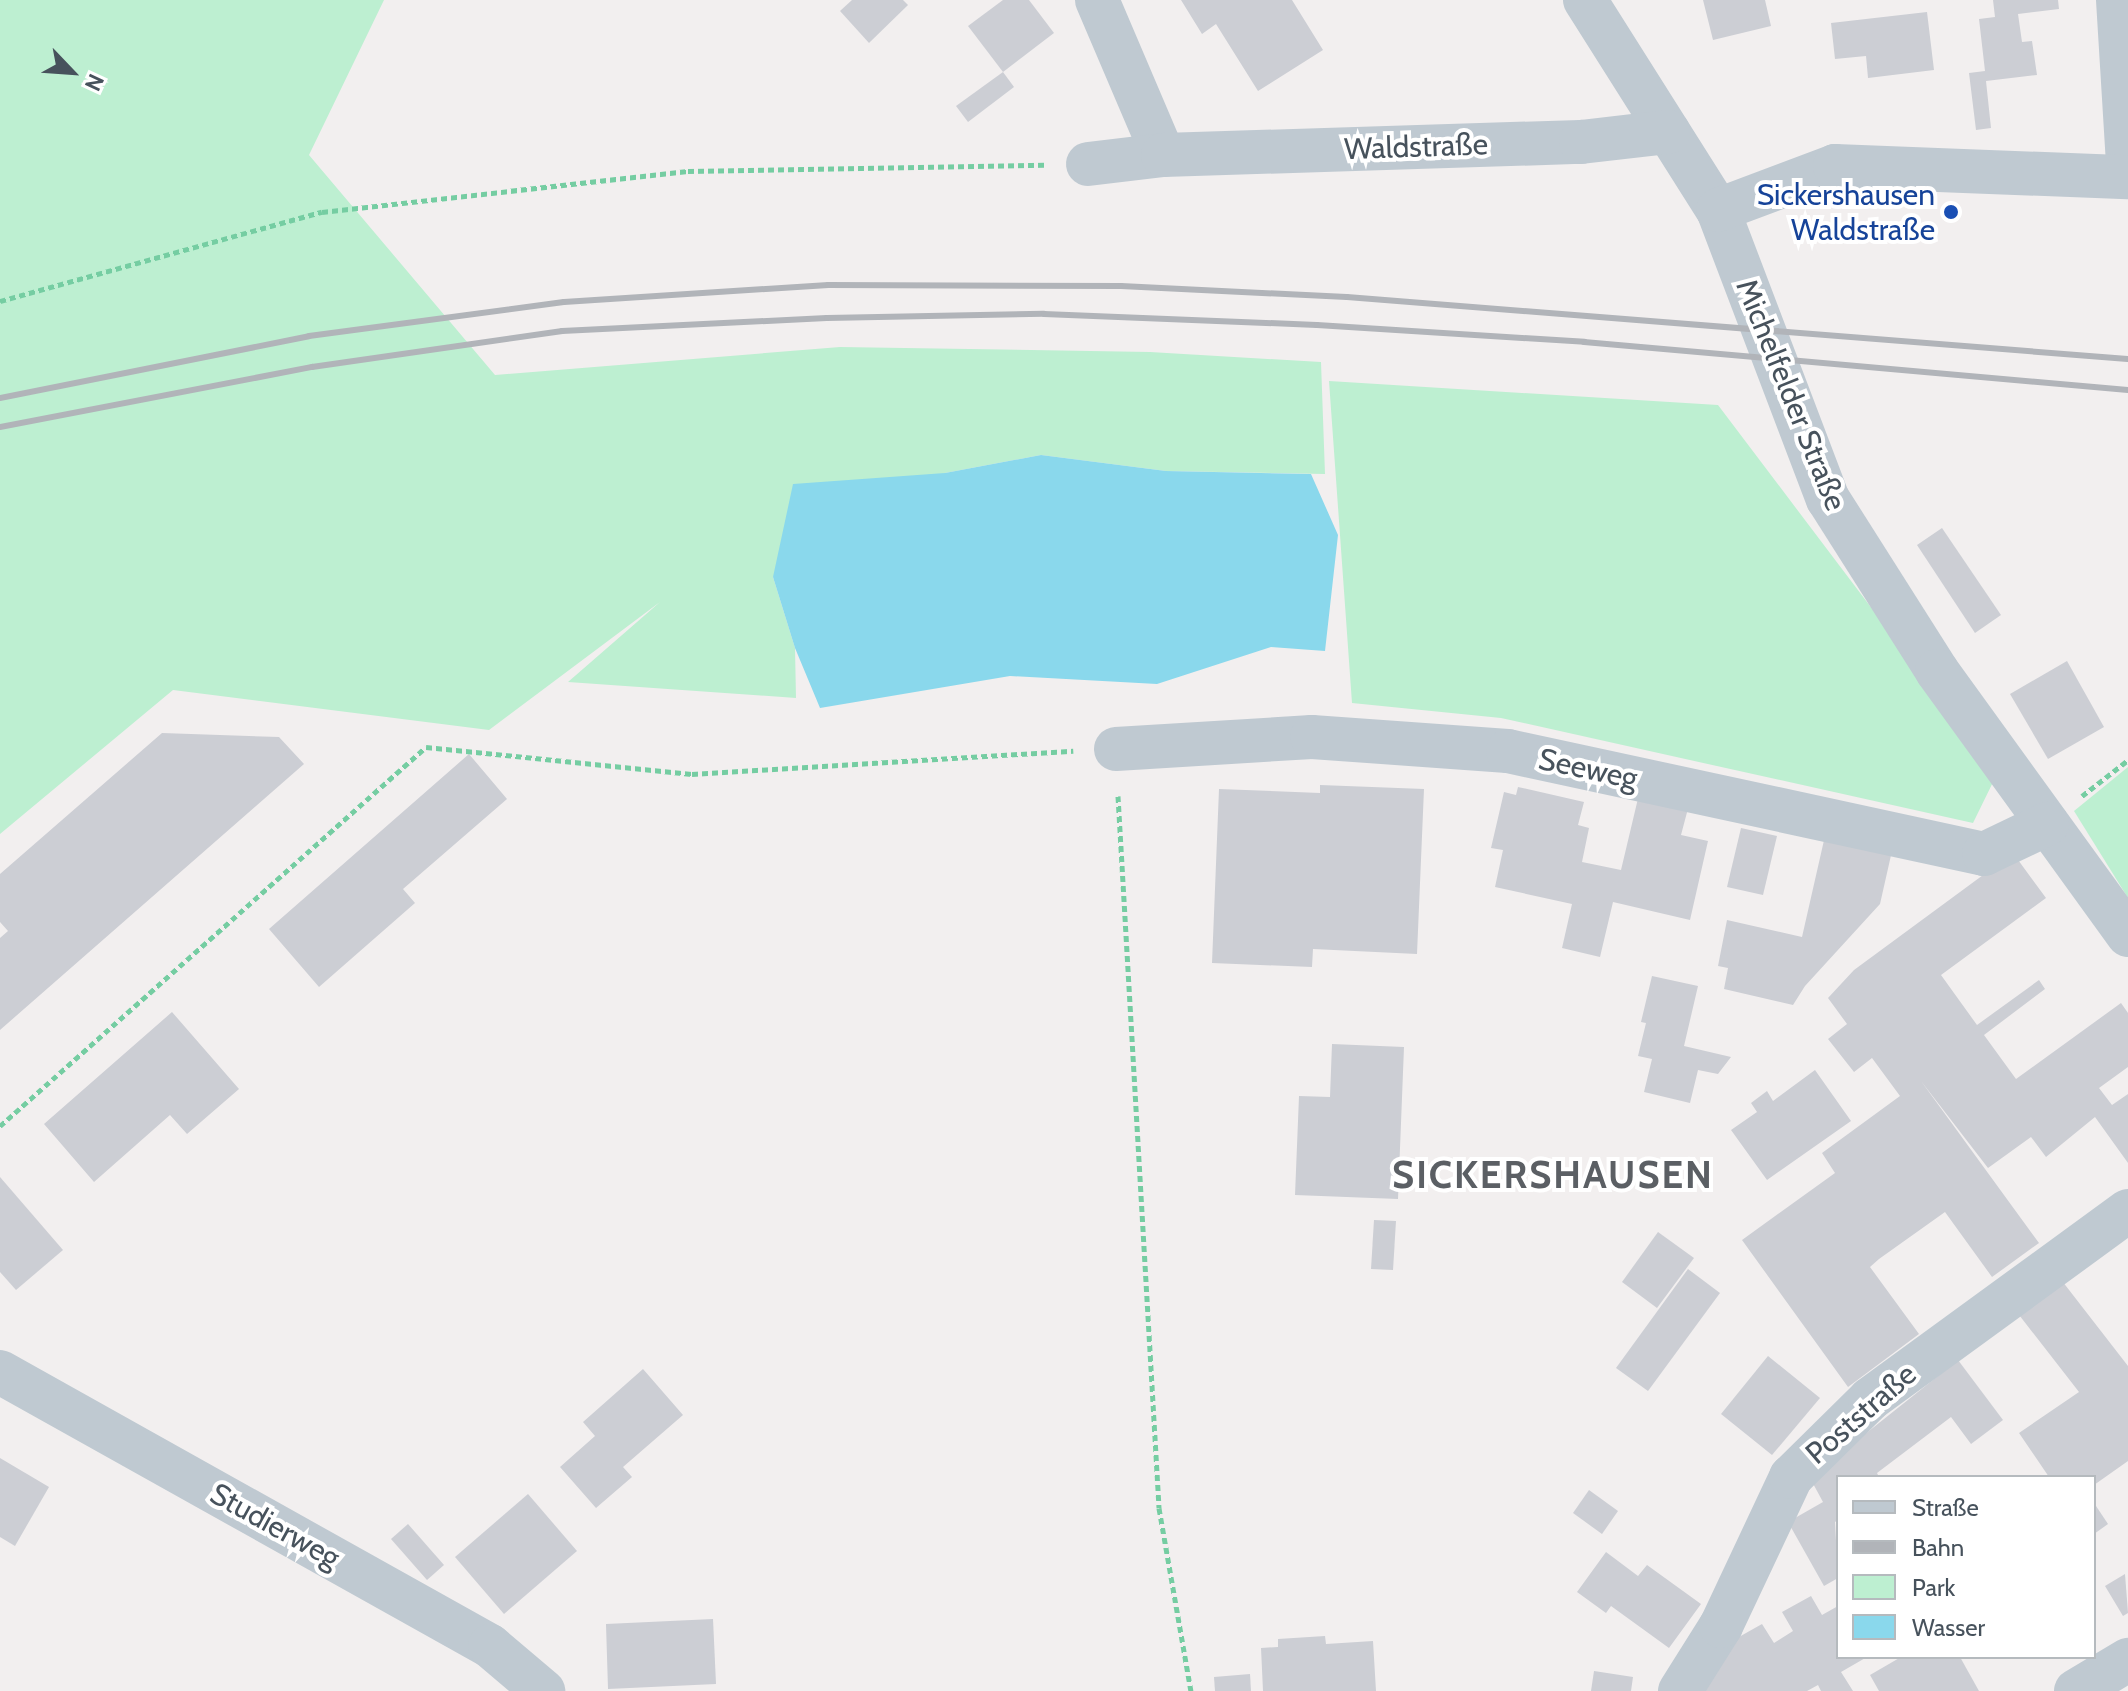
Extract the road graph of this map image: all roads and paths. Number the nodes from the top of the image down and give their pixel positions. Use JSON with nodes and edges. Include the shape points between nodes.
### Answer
{"nodes":[{"id":1,"x":1097,"y":0,"type":"edge"},
{"id":2,"x":1585,"y":0,"type":"edge"},
{"id":3,"x":2118,"y":0,"type":"edge"},
{"id":4,"x":1668,"y":132,"type":"junction"},
{"id":5,"x":1163,"y":155,"type":"junction"},
{"id":6,"x":1088,"y":164,"type":"joint"},
{"id":7,"x":2128,"y":165,"type":"edge"},
{"id":8,"x":2128,"y":177,"type":"edge"},
{"id":9,"x":1718,"y":210,"type":"junction"},
{"id":10,"x":0,"y":301,"type":"edge"},
{"id":11,"x":1116,"y":749,"type":"junction"},
{"id":12,"x":2128,"y":760,"type":"edge"},
{"id":13,"x":2047,"y":824,"type":"junction"},
{"id":14,"x":2128,"y":935,"type":"edge"},
{"id":15,"x":0,"y":1126,"type":"edge"},
{"id":16,"x":2128,"y":1211,"type":"edge"},
{"id":17,"x":0,"y":1372,"type":"edge"},
{"id":18,"x":2128,"y":1660,"type":"edge"},
{"id":19,"x":543,"y":1691,"type":"edge"},
{"id":20,"x":1191,"y":1691,"type":"edge"},
{"id":21,"x":1680,"y":1691,"type":"edge"},
{"id":22,"x":2076,"y":1691,"type":"edge"}],
"edges":[{"from":1,"to":5,"type":"street"},
{"from":2,"to":4,"type":"street","name":"Michelfelder Straße"},
{"from":3,"to":7,"type":"street"},
{"from":4,"to":5,"type":"street","name":"Waldstraße","via":[[1581,142]]},
{"from":4,"to":9,"type":"street","name":"Michelfelder Straße"},
{"from":5,"to":6,"type":"street","name":"Waldstraße"},
{"from":6,"to":10,"type":"path","via":[[688,171],[322,212]]},
{"from":8,"to":9,"type":"street","via":[[1835,166]]},
{"from":9,"to":13,"type":"street","name":"Michelfelder Straße","via":[[1828,499],[1937,671]]},
{"from":11,"to":13,"type":"street","name":"Seeweg","via":[[1312,737],[1508,751],[1984,854]]},
{"from":11,"to":15,"type":"path","via":[[692,774],[426,747]]},
{"from":11,"to":20,"type":"path","via":[[1159,1508]]},
{"from":12,"to":13,"type":"path"},
{"from":13,"to":14,"type":"street","name":"Michelfelder Straße"},
{"from":16,"to":21,"type":"street","name":"Poststraße","via":[[1870,1399],[1791,1477],[1721,1626]]},
{"from":17,"to":19,"type":"street","name":"Studierweg","via":[[490,1646]]},
{"from":18,"to":22,"type":"street"}]}
